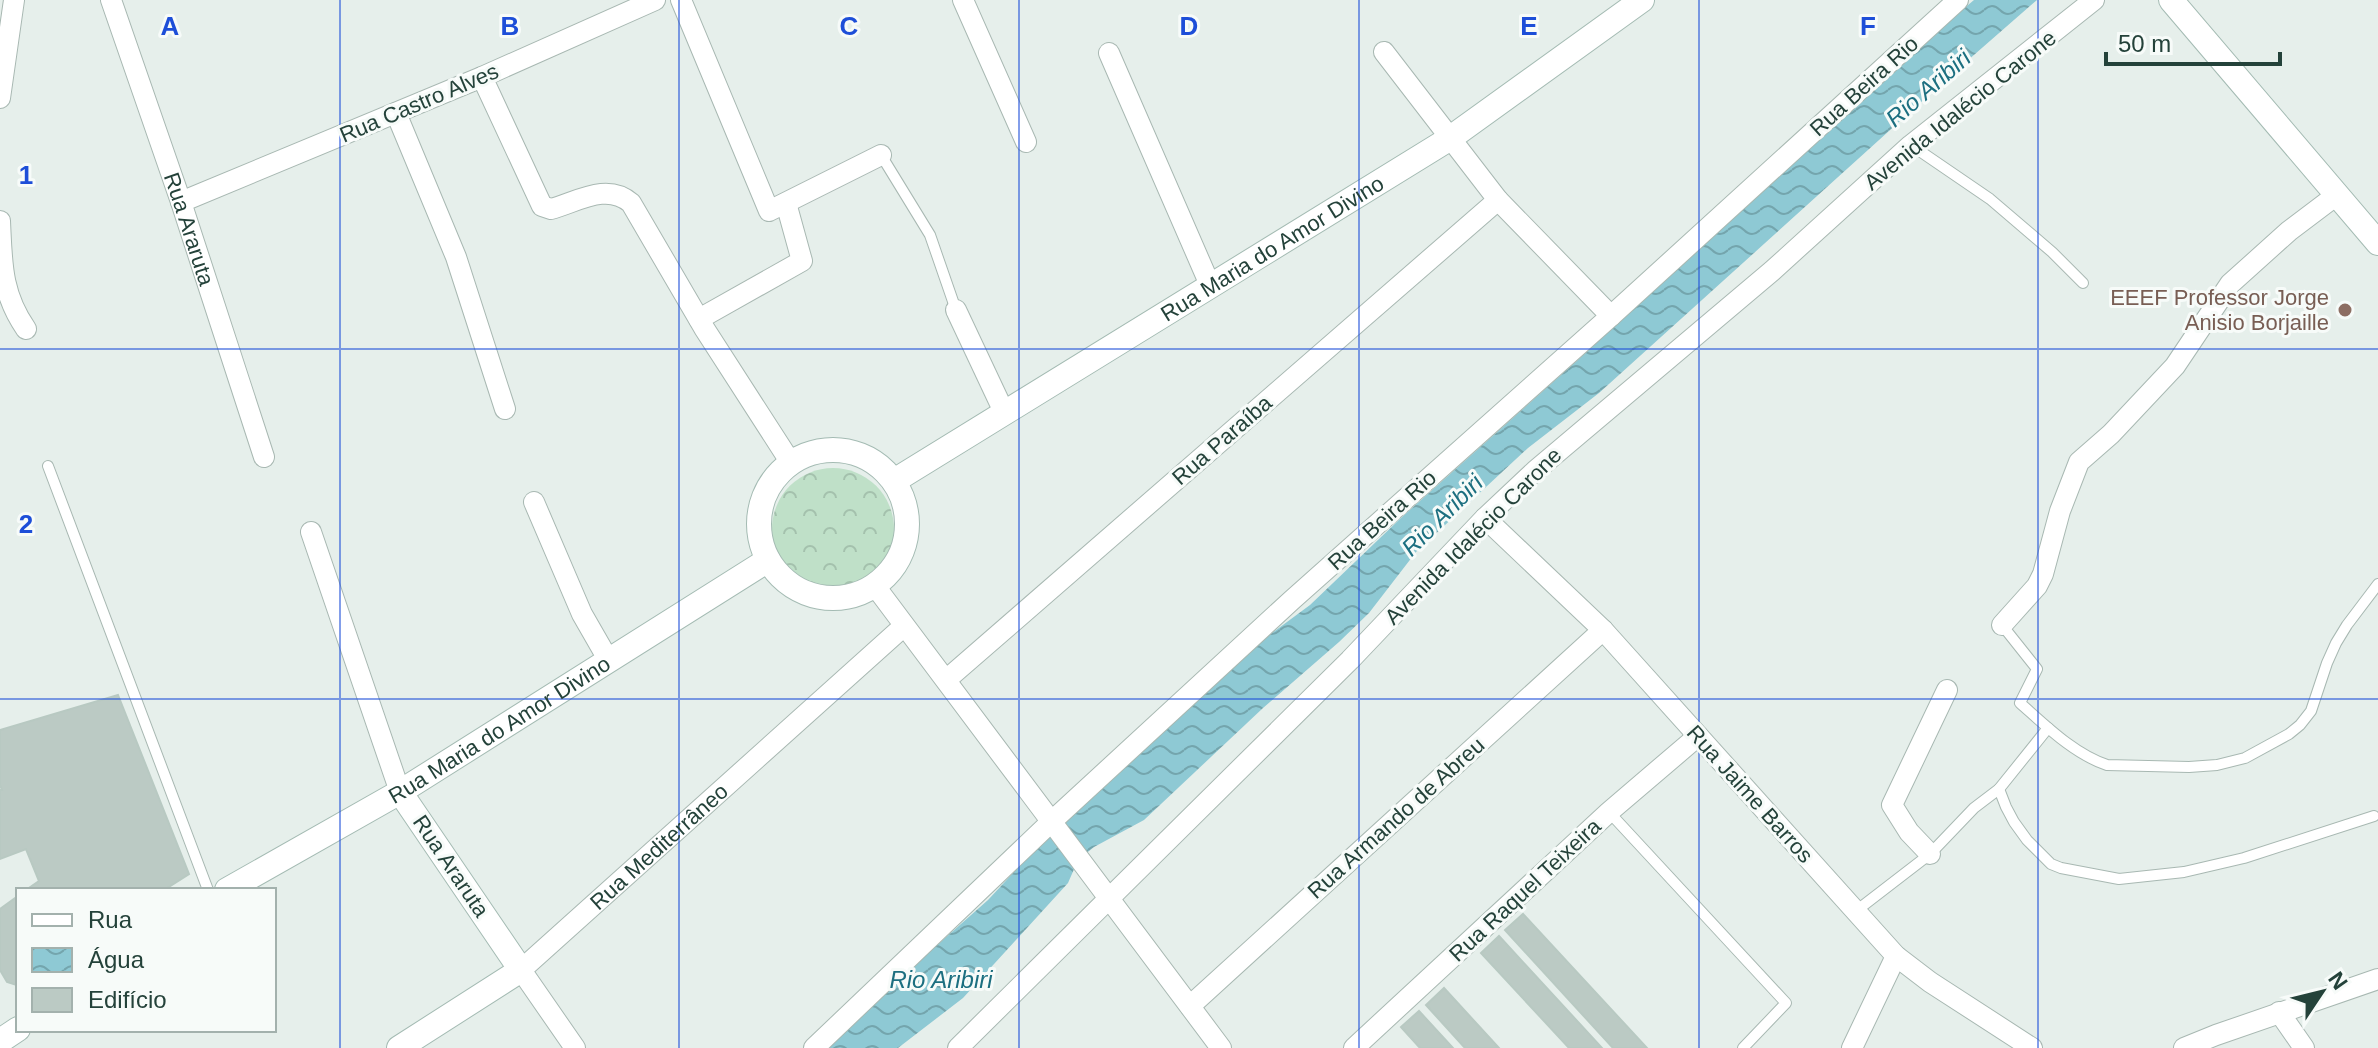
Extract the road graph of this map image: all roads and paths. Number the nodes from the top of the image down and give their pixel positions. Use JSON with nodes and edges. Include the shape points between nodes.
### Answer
{"nodes":[{"id":1,"x":14,"y":0,"type":"edge"},
{"id":2,"x":655,"y":0,"type":"edge"},
{"id":3,"x":681,"y":0,"type":"edge"},
{"id":4,"x":963,"y":0,"type":"edge"},
{"id":5,"x":1642,"y":0,"type":"edge"},
{"id":6,"x":1958,"y":0,"type":"edge"},
{"id":7,"x":2094,"y":0,"type":"edge"},
{"id":8,"x":2171,"y":0,"type":"edge"},
{"id":9,"x":114,"y":1,"type":"edge"},
{"id":10,"x":1384,"y":52,"type":"dead end"},
{"id":11,"x":1109,"y":53,"type":"dead end"},
{"id":12,"x":482,"y":77,"type":"junction"},
{"id":13,"x":0,"y":98,"type":"edge"},
{"id":14,"x":396,"y":113,"type":"junction"},
{"id":15,"x":1449,"y":139,"type":"junction"},
{"id":16,"x":1026,"y":142,"type":"dead end"},
{"id":17,"x":1911,"y":145,"type":"junction"},
{"id":18,"x":881,"y":155,"type":"joint"},
{"id":19,"x":2338,"y":194,"type":"junction"},
{"id":20,"x":1498,"y":200,"type":"junction"},
{"id":21,"x":181,"y":202,"type":"junction"},
{"id":22,"x":786,"y":203,"type":"junction"},
{"id":23,"x":0,"y":221,"type":"edge"},
{"id":24,"x":2378,"y":243,"type":"edge"},
{"id":25,"x":2083,"y":283,"type":"dead end"},
{"id":26,"x":1210,"y":285,"type":"junction"},
{"id":27,"x":956,"y":310,"type":"joint"},
{"id":28,"x":1611,"y":316,"type":"junction"},
{"id":29,"x":699,"y":319,"type":"junction"},
{"id":30,"x":26,"y":329,"type":"dead end"},
{"id":31,"x":505,"y":409,"type":"dead end"},
{"id":32,"x":1004,"y":412,"type":"junction"},
{"id":33,"x":264,"y":457,"type":"dead end"},
{"id":34,"x":791,"y":463,"type":"junction"},
{"id":35,"x":48,"y":466,"type":"dead end"},
{"id":36,"x":894,"y":481,"type":"junction"},
{"id":37,"x":534,"y":502,"type":"dead end"},
{"id":38,"x":1485,"y":518,"type":"junction"},
{"id":39,"x":311,"y":532,"type":"dead end"},
{"id":40,"x":768,"y":560,"type":"junction"},
{"id":41,"x":2378,"y":584,"type":"edge"},
{"id":42,"x":875,"y":586,"type":"junction"},
{"id":43,"x":2002,"y":625,"type":"joint"},
{"id":44,"x":904,"y":626,"type":"junction"},
{"id":45,"x":1603,"y":630,"type":"junction"},
{"id":46,"x":609,"y":661,"type":"junction"},
{"id":47,"x":946,"y":680,"type":"junction"},
{"id":48,"x":1947,"y":690,"type":"dead end"},
{"id":49,"x":2048,"y":728,"type":"junction"},
{"id":50,"x":1698,"y":736,"type":"junction"},
{"id":51,"x":1999,"y":789,"type":"junction"},
{"id":52,"x":400,"y":792,"type":"junction"},
{"id":53,"x":1609,"y":812,"type":"junction"},
{"id":54,"x":2374,"y":816,"type":"dead end"},
{"id":55,"x":1053,"y":825,"type":"junction"},
{"id":56,"x":1930,"y":854,"type":"junction"},
{"id":57,"x":207,"y":888,"type":"edge"},
{"id":58,"x":231,"y":888,"type":"edge"},
{"id":59,"x":1109,"y":900,"type":"junction"},
{"id":60,"x":1856,"y":911,"type":"junction"},
{"id":61,"x":1896,"y":956,"type":"junction"},
{"id":62,"x":521,"y":970,"type":"junction"},
{"id":63,"x":2378,"y":979,"type":"edge"},
{"id":64,"x":1190,"y":1006,"type":"junction"},
{"id":65,"x":2279,"y":1012,"type":"junction"},
{"id":66,"x":399,"y":1048,"type":"edge"},
{"id":67,"x":575,"y":1048,"type":"edge"},
{"id":68,"x":814,"y":1048,"type":"edge"},
{"id":69,"x":958,"y":1048,"type":"edge"},
{"id":70,"x":1221,"y":1048,"type":"edge"},
{"id":71,"x":1354,"y":1048,"type":"edge"},
{"id":72,"x":1743,"y":1048,"type":"edge"},
{"id":73,"x":1852,"y":1048,"type":"edge"},
{"id":74,"x":2032,"y":1048,"type":"edge"},
{"id":75,"x":2184,"y":1048,"type":"edge"},
{"id":76,"x":2304,"y":1048,"type":"edge"}],
"edges":[{"from":1,"to":13,"type":"street"},
{"from":2,"to":12,"type":"street","name":"Rua Castro Alves"},
{"from":3,"to":22,"type":"street","via":[[769,211]]},
{"from":4,"to":16,"type":"street"},
{"from":5,"to":15,"type":"street","name":"Rua Maria do Amor Divino"},
{"from":6,"to":28,"type":"street","name":"Rua Beira Rio"},
{"from":7,"to":17,"type":"street","name":"Avenida Idalécio Carone"},
{"from":8,"to":19,"type":"street"},
{"from":9,"to":21,"type":"street","name":"Rua Araruta"},
{"from":10,"to":15,"type":"street"},
{"from":11,"to":26,"type":"street"},
{"from":12,"to":14,"type":"street","name":"Rua Castro Alves"},
{"from":12,"to":29,"type":"street","via":[[542,206],[551,209],[602,193],[631,203]]},
{"from":14,"to":21,"type":"street","name":"Rua Castro Alves"},
{"from":14,"to":31,"type":"street","via":[[456,257]]},
{"from":15,"to":20,"type":"street"},
{"from":15,"to":26,"type":"street","name":"Rua Maria do Amor Divino"},
{"from":17,"to":25,"type":"lane","via":[[1990,199]]},
{"from":17,"to":38,"type":"street","name":"Avenida Idalécio Carone"},
{"from":18,"to":22,"type":"street"},
{"from":18,"to":27,"type":"lane","via":[[930,235]]},
{"from":19,"to":24,"type":"street"},
{"from":19,"to":43,"type":"street","via":[[2230,284],[2175,366],[2079,462],[2043,574]]},
{"from":20,"to":28,"type":"street"},
{"from":20,"to":47,"type":"street","name":"Rua Paraíba"},
{"from":21,"to":33,"type":"street","name":"Rua Araruta"},
{"from":22,"to":29,"type":"street","via":[[802,261]]},
{"from":23,"to":30,"type":"street","via":[[4,281]]},
{"from":26,"to":32,"type":"street","name":"Rua Maria do Amor Divino"},
{"from":27,"to":32,"type":"street"},
{"from":28,"to":55,"type":"street","name":"Rua Beira Rio","via":[[1292,600]]},
{"from":29,"to":34,"type":"street"},
{"from":32,"to":36,"type":"street","name":"Rua Maria do Amor Divino"},
{"from":34,"to":36,"type":"street","via":[[817,452],[846,451],[873,461]]},
{"from":34,"to":40,"type":"street","via":[[772,482],[761,507],[760,534]]},
{"from":35,"to":57,"type":"lane"},
{"from":36,"to":42,"type":"street","via":[[906,508],[906,538],[896,565]]},
{"from":37,"to":46,"type":"street","via":[[582,614]]},
{"from":38,"to":45,"type":"street","name":"Rua Jaime Barros"},
{"from":38,"to":59,"type":"street","name":"Avenida Idalécio Carone"},
{"from":39,"to":52,"type":"street","name":"Rua Araruta"},
{"from":40,"to":42,"type":"street","via":[[785,581],[809,595],[850,597]]},
{"from":40,"to":46,"type":"street","name":"Rua Maria do Amor Divino"},
{"from":41,"to":49,"type":"lane","via":[[2336,643],[2311,711],[2289,734],[2245,758],[2204,767],[2107,765],[2093,761]]},
{"from":42,"to":44,"type":"street"},
{"from":43,"to":49,"type":"lane","via":[[2037,669],[2020,703]]},
{"from":44,"to":47,"type":"street"},
{"from":44,"to":62,"type":"street","name":"Rua Mediterrâneo"},
{"from":45,"to":50,"type":"street","name":"Rua Jaime Barros"},
{"from":45,"to":64,"type":"street","name":"Rua Armando de Abreu"},
{"from":46,"to":52,"type":"street","name":"Rua Maria do Amor Divino"},
{"from":47,"to":55,"type":"street"},
{"from":48,"to":56,"type":"street","via":[[1892,805]]},
{"from":49,"to":51,"type":"lane"},
{"from":50,"to":53,"type":"street","name":"Rua Raquel Teixeira"},
{"from":50,"to":60,"type":"street","name":"Rua Jaime Barros"},
{"from":51,"to":54,"type":"lane","via":[[2014,822],[2051,864],[2119,879],[2244,858]]},
{"from":51,"to":56,"type":"lane"},
{"from":52,"to":58,"type":"street","name":"Rua Maria do Amor Divino"},
{"from":52,"to":62,"type":"street","name":"Rua Araruta"},
{"from":53,"to":71,"type":"street","name":"Rua Raquel Teixeira"},
{"from":53,"to":72,"type":"lane","via":[[1786,1003]]},
{"from":55,"to":59,"type":"street"},
{"from":55,"to":68,"type":"street","name":"Rua Beira Rio"},
{"from":56,"to":60,"type":"lane"},
{"from":59,"to":64,"type":"street"},
{"from":59,"to":69,"type":"street","name":"Avenida Idalécio Carone"},
{"from":60,"to":61,"type":"street","name":"Rua Jaime Barros"},
{"from":61,"to":73,"type":"street"},
{"from":61,"to":74,"type":"street","name":"Rua Jaime Barros"},
{"from":62,"to":66,"type":"street","name":"Rua Mediterrâneo"},
{"from":62,"to":67,"type":"street","name":"Rua Araruta"},
{"from":63,"to":65,"type":"street"},
{"from":64,"to":70,"type":"street"},
{"from":65,"to":75,"type":"street"},
{"from":65,"to":76,"type":"street"}]}
